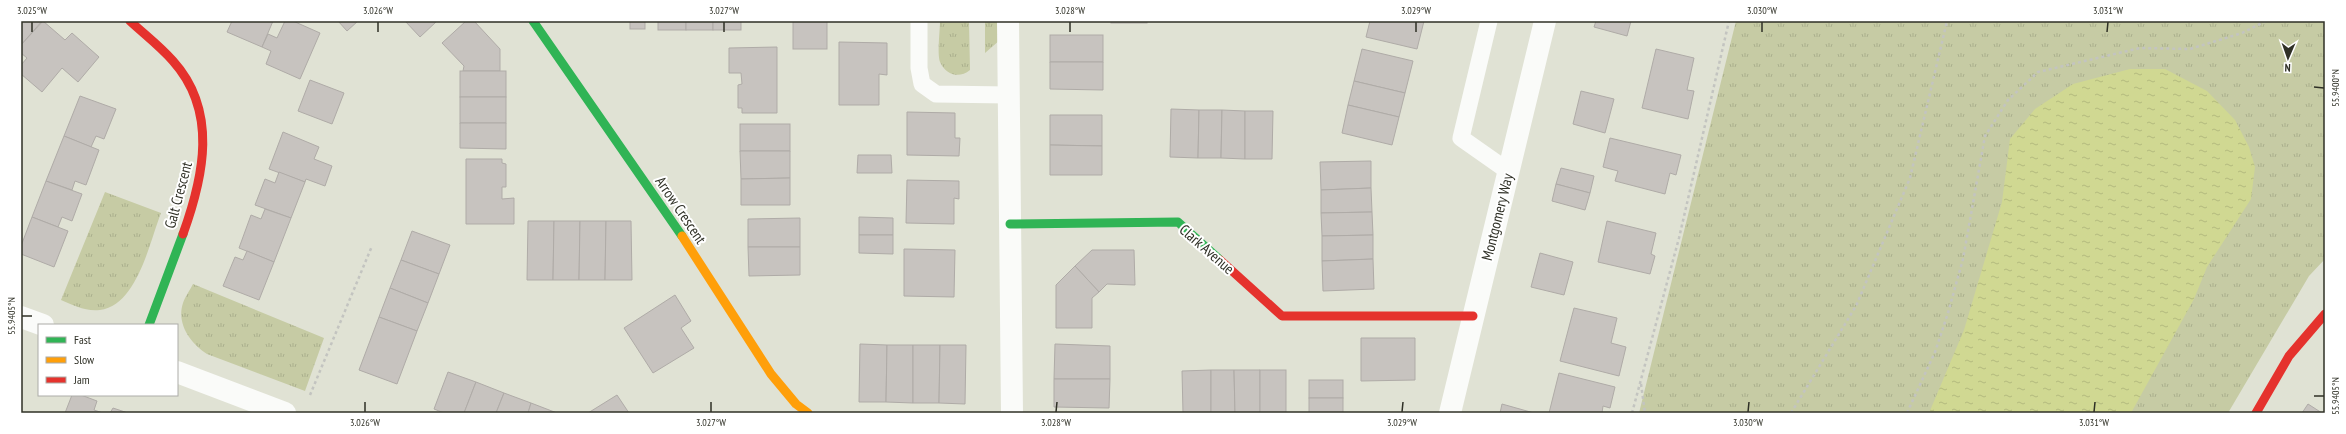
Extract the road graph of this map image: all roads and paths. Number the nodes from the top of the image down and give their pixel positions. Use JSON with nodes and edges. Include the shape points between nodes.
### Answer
{"nodes":[{"id":1,"x":130,"y":21,"type":"edge"},
{"id":2,"x":533,"y":21,"type":"edge"},
{"id":3,"x":919,"y":21,"type":"edge"},
{"id":4,"x":1008,"y":21,"type":"edge"},
{"id":5,"x":1489,"y":21,"type":"edge"},
{"id":6,"x":1729,"y":21,"type":"edge"},
{"id":7,"x":1947,"y":21,"type":"edge"},
{"id":8,"x":2266,"y":21,"type":"edge"},
{"id":9,"x":1540,"y":22,"type":"edge"},
{"id":10,"x":1009,"y":95,"type":"junction"},
{"id":11,"x":1508,"y":171,"type":"junction"},
{"id":12,"x":1010,"y":224,"type":"junction"},
{"id":13,"x":372,"y":246,"type":"dead end"},
{"id":14,"x":2325,"y":314,"type":"edge"},
{"id":15,"x":1473,"y":316,"type":"junction"},
{"id":16,"x":21,"y":317,"type":"edge"},
{"id":17,"x":40,"y":324,"type":"edge"},
{"id":18,"x":148,"y":324,"type":"edge"},
{"id":19,"x":178,"y":372,"type":"edge"},
{"id":20,"x":1641,"y":381,"type":"junction"},
{"id":21,"x":309,"y":398,"type":"dead end"},
{"id":22,"x":285,"y":413,"type":"edge"},
{"id":23,"x":808,"y":413,"type":"edge"},
{"id":24,"x":1012,"y":413,"type":"edge"},
{"id":25,"x":1450,"y":413,"type":"edge"},
{"id":26,"x":1632,"y":413,"type":"edge"},
{"id":27,"x":1645,"y":413,"type":"edge"},
{"id":28,"x":1791,"y":413,"type":"edge"},
{"id":29,"x":1907,"y":413,"type":"edge"},
{"id":30,"x":2256,"y":413,"type":"edge"}],
"edges":[{"from":1,"to":18,"type":"street","name":"Galt Crescent","via":[[173,61],[190,85],[200,111],[203,138],[200,180],[187,223]]},
{"from":2,"to":23,"type":"street","name":"Arrow Crescent","via":[[685,240],[771,374],[796,404]]},
{"from":3,"to":10,"type":"lane","via":[[919,68],[922,84],[936,94]]},
{"from":4,"to":10,"type":"street"},
{"from":5,"to":11,"type":"lane","via":[[1461,138]]},
{"from":6,"to":20,"type":"path","via":[[1679,238]]},
{"from":7,"to":28,"type":"path","via":[[1910,178],[1856,306]]},
{"from":8,"to":29,"type":"path","via":[[2242,33],[2190,49],[2140,48],[2038,72],[2008,100],[1985,136],[1962,259],[1948,313],[1935,352]]},
{"from":9,"to":11,"type":"street","name":"Montgomery Way"},
{"from":10,"to":12,"type":"street"},
{"from":11,"to":15,"type":"street","name":"Montgomery Way"},
{"from":12,"to":15,"type":"street","name":"Clark Avenue","via":[[1178,222],[1282,316]]},
{"from":12,"to":24,"type":"street"},
{"from":13,"to":21,"type":"path"},
{"from":14,"to":30,"type":"street","via":[[2290,356]]},
{"from":15,"to":25,"type":"street","name":"Montgomery Way"},
{"from":16,"to":17,"type":"street"},
{"from":19,"to":22,"type":"street"},
{"from":20,"to":26,"type":"path"},
{"from":20,"to":27,"type":"path"}]}
